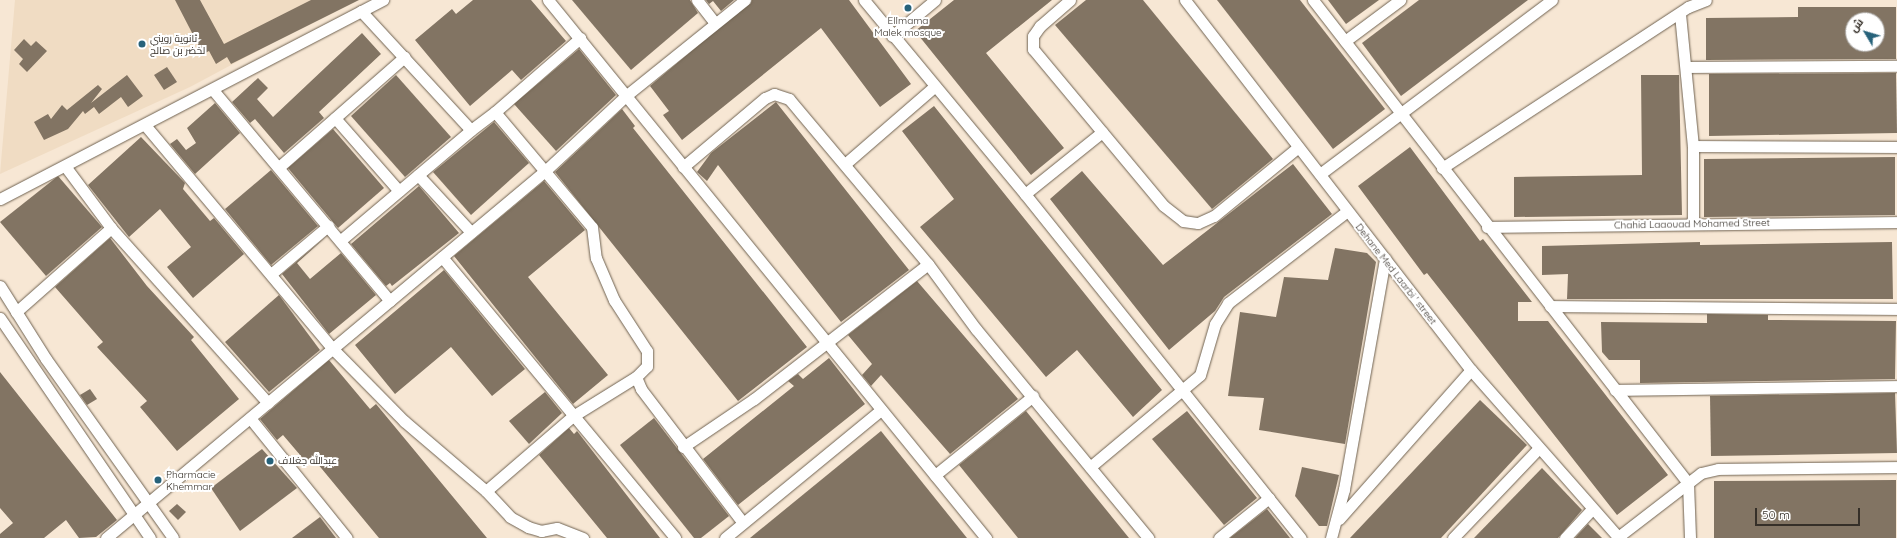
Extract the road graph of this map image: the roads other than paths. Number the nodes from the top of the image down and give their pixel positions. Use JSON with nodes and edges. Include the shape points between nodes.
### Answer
{"nodes":[{"id":1,"x":383,"y":0,"type":"edge"},
{"id":2,"x":548,"y":0,"type":"edge"},
{"id":3,"x":697,"y":0,"type":"edge"},
{"id":4,"x":745,"y":0,"type":"edge"},
{"id":5,"x":864,"y":0,"type":"edge"},
{"id":6,"x":935,"y":0,"type":"edge"},
{"id":7,"x":1070,"y":0,"type":"edge"},
{"id":8,"x":1185,"y":0,"type":"edge"},
{"id":9,"x":1313,"y":0,"type":"edge"},
{"id":10,"x":1400,"y":0,"type":"edge"},
{"id":11,"x":1552,"y":0,"type":"edge"},
{"id":12,"x":1706,"y":0,"type":"edge"},
{"id":13,"x":1687,"y":7,"type":"edge"},
{"id":14,"x":362,"y":11,"type":"junction"},
{"id":15,"x":716,"y":23,"type":"junction"},
{"id":16,"x":892,"y":36,"type":"junction"},
{"id":17,"x":580,"y":38,"type":"junction"},
{"id":18,"x":1345,"y":41,"type":"junction"},
{"id":19,"x":404,"y":57,"type":"junction"},
{"id":20,"x":1897,"y":66,"type":"edge"},
{"id":21,"x":1687,"y":67,"type":"junction"},
{"id":22,"x":934,"y":87,"type":"junction"},
{"id":23,"x":213,"y":90,"type":"junction"},
{"id":24,"x":628,"y":94,"type":"junction"},
{"id":25,"x":495,"y":112,"type":"junction"},
{"id":26,"x":1401,"y":114,"type":"junction"},
{"id":27,"x":335,"y":118,"type":"junction"},
{"id":28,"x":145,"y":125,"type":"junction"},
{"id":29,"x":471,"y":130,"type":"junction"},
{"id":30,"x":1102,"y":132,"type":"junction"},
{"id":31,"x":1693,"y":146,"type":"junction"},
{"id":32,"x":1897,"y":147,"type":"edge"},
{"id":33,"x":1297,"y":148,"type":"junction"},
{"id":34,"x":845,"y":164,"type":"junction"},
{"id":35,"x":65,"y":166,"type":"junction"},
{"id":36,"x":279,"y":167,"type":"junction"},
{"id":37,"x":683,"y":167,"type":"junction"},
{"id":38,"x":1442,"y":168,"type":"junction"},
{"id":39,"x":545,"y":171,"type":"junction"},
{"id":40,"x":1320,"y":174,"type":"junction"},
{"id":41,"x":418,"y":175,"type":"junction"},
{"id":42,"x":399,"y":191,"type":"junction"},
{"id":43,"x":1026,"y":194,"type":"junction"},
{"id":44,"x":0,"y":199,"type":"edge"},
{"id":45,"x":1346,"y":212,"type":"junction"},
{"id":46,"x":1897,"y":222,"type":"edge"},
{"id":47,"x":1694,"y":224,"type":"junction"},
{"id":48,"x":328,"y":226,"type":"junction"},
{"id":49,"x":1487,"y":227,"type":"junction"},
{"id":50,"x":111,"y":228,"type":"junction"},
{"id":51,"x":471,"y":232,"type":"junction"},
{"id":52,"x":341,"y":240,"type":"junction"},
{"id":53,"x":442,"y":257,"type":"junction"},
{"id":54,"x":1385,"y":259,"type":"junction"},
{"id":55,"x":928,"y":264,"type":"junction"},
{"id":56,"x":271,"y":274,"type":"junction"},
{"id":57,"x":0,"y":286,"type":"edge"},
{"id":58,"x":390,"y":301,"type":"junction"},
{"id":59,"x":1550,"y":306,"type":"junction"},
{"id":60,"x":1897,"y":309,"type":"edge"},
{"id":61,"x":16,"y":312,"type":"junction"},
{"id":62,"x":0,"y":318,"type":"edge"},
{"id":63,"x":827,"y":340,"type":"junction"},
{"id":64,"x":332,"y":348,"type":"junction"},
{"id":65,"x":1471,"y":370,"type":"junction"},
{"id":66,"x":636,"y":377,"type":"junction"},
{"id":67,"x":1897,"y":386,"type":"edge"},
{"id":68,"x":1184,"y":390,"type":"junction"},
{"id":69,"x":1615,"y":390,"type":"junction"},
{"id":70,"x":1033,"y":396,"type":"junction"},
{"id":71,"x":268,"y":403,"type":"junction"},
{"id":72,"x":881,"y":410,"type":"junction"},
{"id":73,"x":572,"y":416,"type":"junction"},
{"id":74,"x":250,"y":418,"type":"junction"},
{"id":75,"x":683,"y":447,"type":"junction"},
{"id":76,"x":1538,"y":449,"type":"junction"},
{"id":77,"x":1090,"y":467,"type":"junction"},
{"id":78,"x":1897,"y":467,"type":"edge"},
{"id":79,"x":935,"y":475,"type":"junction"},
{"id":80,"x":1688,"y":483,"type":"junction"},
{"id":81,"x":486,"y":490,"type":"junction"},
{"id":82,"x":1269,"y":498,"type":"junction"},
{"id":83,"x":146,"y":503,"type":"junction"},
{"id":84,"x":1592,"y":509,"type":"junction"},
{"id":85,"x":132,"y":516,"type":"junction"},
{"id":86,"x":1337,"y":521,"type":"junction"},
{"id":87,"x":743,"y":524,"type":"junction"},
{"id":88,"x":528,"y":532,"type":"edge"},
{"id":89,"x":1618,"y":537,"type":"edge"},
{"id":90,"x":106,"y":538,"type":"edge"},
{"id":91,"x":150,"y":538,"type":"edge"},
{"id":92,"x":173,"y":538,"type":"edge"},
{"id":93,"x":347,"y":538,"type":"edge"},
{"id":94,"x":583,"y":538,"type":"edge"},
{"id":95,"x":675,"y":538,"type":"edge"},
{"id":96,"x":725,"y":538,"type":"edge"},
{"id":97,"x":986,"y":538,"type":"edge"},
{"id":98,"x":1148,"y":538,"type":"edge"},
{"id":99,"x":1219,"y":538,"type":"edge"},
{"id":100,"x":1301,"y":538,"type":"edge"},
{"id":101,"x":1331,"y":538,"type":"edge"},
{"id":102,"x":1454,"y":538,"type":"edge"},
{"id":103,"x":1565,"y":538,"type":"edge"},
{"id":104,"x":1690,"y":538,"type":"edge"}],
"edges":[{"from":1,"to":14,"type":"street"},
{"from":2,"to":17,"type":"street"},
{"from":3,"to":15,"type":"street"},
{"from":4,"to":15,"type":"street"},
{"from":5,"to":16,"type":"street"},
{"from":6,"to":16,"type":"street"},
{"from":7,"to":30,"type":"street","via":[[1040,26],[1031,43]]},
{"from":8,"to":33,"type":"street","name":"Dehane Med Laarbi ' street"},
{"from":9,"to":18,"type":"street"},
{"from":10,"to":18,"type":"street"},
{"from":11,"to":26,"type":"street"},
{"from":12,"to":13,"type":"street"},
{"from":13,"to":21,"type":"street"},
{"from":13,"to":38,"type":"street"},
{"from":14,"to":19,"type":"street"},
{"from":14,"to":23,"type":"street"},
{"from":15,"to":24,"type":"street"},
{"from":16,"to":22,"type":"street"},
{"from":17,"to":24,"type":"street"},
{"from":17,"to":25,"type":"street"},
{"from":18,"to":26,"type":"street"},
{"from":19,"to":27,"type":"street"},
{"from":19,"to":29,"type":"street"},
{"from":20,"to":21,"type":"street"},
{"from":21,"to":31,"type":"street"},
{"from":22,"to":34,"type":"street"},
{"from":22,"to":43,"type":"street"},
{"from":23,"to":28,"type":"street"},
{"from":23,"to":36,"type":"street"},
{"from":24,"to":37,"type":"street"},
{"from":24,"to":39,"type":"street"},
{"from":25,"to":29,"type":"street"},
{"from":25,"to":39,"type":"street"},
{"from":26,"to":38,"type":"street"},
{"from":26,"to":40,"type":"street"},
{"from":27,"to":36,"type":"street"},
{"from":27,"to":42,"type":"street"},
{"from":28,"to":35,"type":"street"},
{"from":28,"to":56,"type":"street","via":[[175,165]]},
{"from":29,"to":41,"type":"street"},
{"from":30,"to":33,"type":"street","via":[[1164,206],[1183,221],[1198,223],[1214,216]]},
{"from":30,"to":43,"type":"street"},
{"from":31,"to":32,"type":"street"},
{"from":31,"to":47,"type":"street"},
{"from":33,"to":40,"type":"street","name":"Dehane Med Laarbi ' street"},
{"from":34,"to":37,"type":"street","via":[[790,99],[774,94],[755,105]]},
{"from":34,"to":55,"type":"street"},
{"from":35,"to":44,"type":"street"},
{"from":35,"to":50,"type":"street"},
{"from":36,"to":48,"type":"street"},
{"from":37,"to":63,"type":"street"},
{"from":38,"to":49,"type":"street"},
{"from":39,"to":51,"type":"street"},
{"from":39,"to":66,"type":"street","via":[[592,228],[596,258],[614,300],[647,351],[646,366]]},
{"from":40,"to":45,"type":"street","name":"Dehane Med Laarbi ' street"},
{"from":41,"to":42,"type":"street"},
{"from":41,"to":51,"type":"street"},
{"from":42,"to":52,"type":"street"},
{"from":43,"to":68,"type":"street"},
{"from":45,"to":54,"type":"street","name":"Dehane Med Laarbi ' street"},
{"from":45,"to":68,"type":"street","via":[[1228,303],[1215,324],[1205,364]]},
{"from":46,"to":47,"type":"street","name":"Chahid Laaouad Mohamed Street"},
{"from":47,"to":49,"type":"street","name":"Chahid Laaouad Mohamed Street"},
{"from":48,"to":52,"type":"street"},
{"from":48,"to":56,"type":"street"},
{"from":49,"to":59,"type":"street"},
{"from":50,"to":61,"type":"street"},
{"from":50,"to":71,"type":"street"},
{"from":51,"to":53,"type":"street"},
{"from":52,"to":58,"type":"street"},
{"from":53,"to":58,"type":"street"},
{"from":53,"to":73,"type":"street"},
{"from":54,"to":65,"type":"street","name":"Dehane Med Laarbi ' street"},
{"from":54,"to":86,"type":"street"},
{"from":55,"to":63,"type":"street"},
{"from":55,"to":70,"type":"street"},
{"from":56,"to":64,"type":"street"},
{"from":57,"to":61,"type":"street"},
{"from":58,"to":64,"type":"street"},
{"from":59,"to":60,"type":"street"},
{"from":59,"to":69,"type":"street"},
{"from":61,"to":83,"type":"street"},
{"from":62,"to":85,"type":"street"},
{"from":63,"to":72,"type":"street"},
{"from":63,"to":75,"type":"street","via":[[754,399]]},
{"from":64,"to":71,"type":"street"},
{"from":64,"to":81,"type":"street","via":[[404,421]]},
{"from":65,"to":76,"type":"street","name":"Dehane Med Laarbi ' street"},
{"from":65,"to":86,"type":"street"},
{"from":66,"to":73,"type":"street"},
{"from":66,"to":75,"type":"street"},
{"from":67,"to":69,"type":"street"},
{"from":68,"to":77,"type":"street"},
{"from":68,"to":82,"type":"street"},
{"from":69,"to":80,"type":"street"},
{"from":70,"to":77,"type":"street"},
{"from":70,"to":79,"type":"street"},
{"from":71,"to":74,"type":"street"},
{"from":72,"to":79,"type":"street"},
{"from":72,"to":87,"type":"street"},
{"from":73,"to":81,"type":"street"},
{"from":73,"to":95,"type":"street"},
{"from":74,"to":83,"type":"street"},
{"from":74,"to":93,"type":"street"},
{"from":75,"to":87,"type":"street"},
{"from":76,"to":84,"type":"street","name":"Dehane Med Laarbi ' street"},
{"from":76,"to":102,"type":"street"},
{"from":77,"to":98,"type":"street"},
{"from":78,"to":80,"type":"street","via":[[1718,469],[1701,473]]},
{"from":79,"to":97,"type":"street"},
{"from":80,"to":89,"type":"street"},
{"from":80,"to":104,"type":"street"},
{"from":81,"to":88,"type":"street","via":[[510,517]]},
{"from":82,"to":99,"type":"street"},
{"from":82,"to":100,"type":"street"},
{"from":83,"to":85,"type":"street"},
{"from":83,"to":92,"type":"street"},
{"from":84,"to":89,"type":"street","name":"Dehane Med Laarbi ' street"},
{"from":84,"to":103,"type":"street"},
{"from":85,"to":90,"type":"street"},
{"from":85,"to":91,"type":"street"},
{"from":86,"to":101,"type":"street"},
{"from":87,"to":96,"type":"street"},
{"from":88,"to":94,"type":"street","via":[[557,528]]}]}
